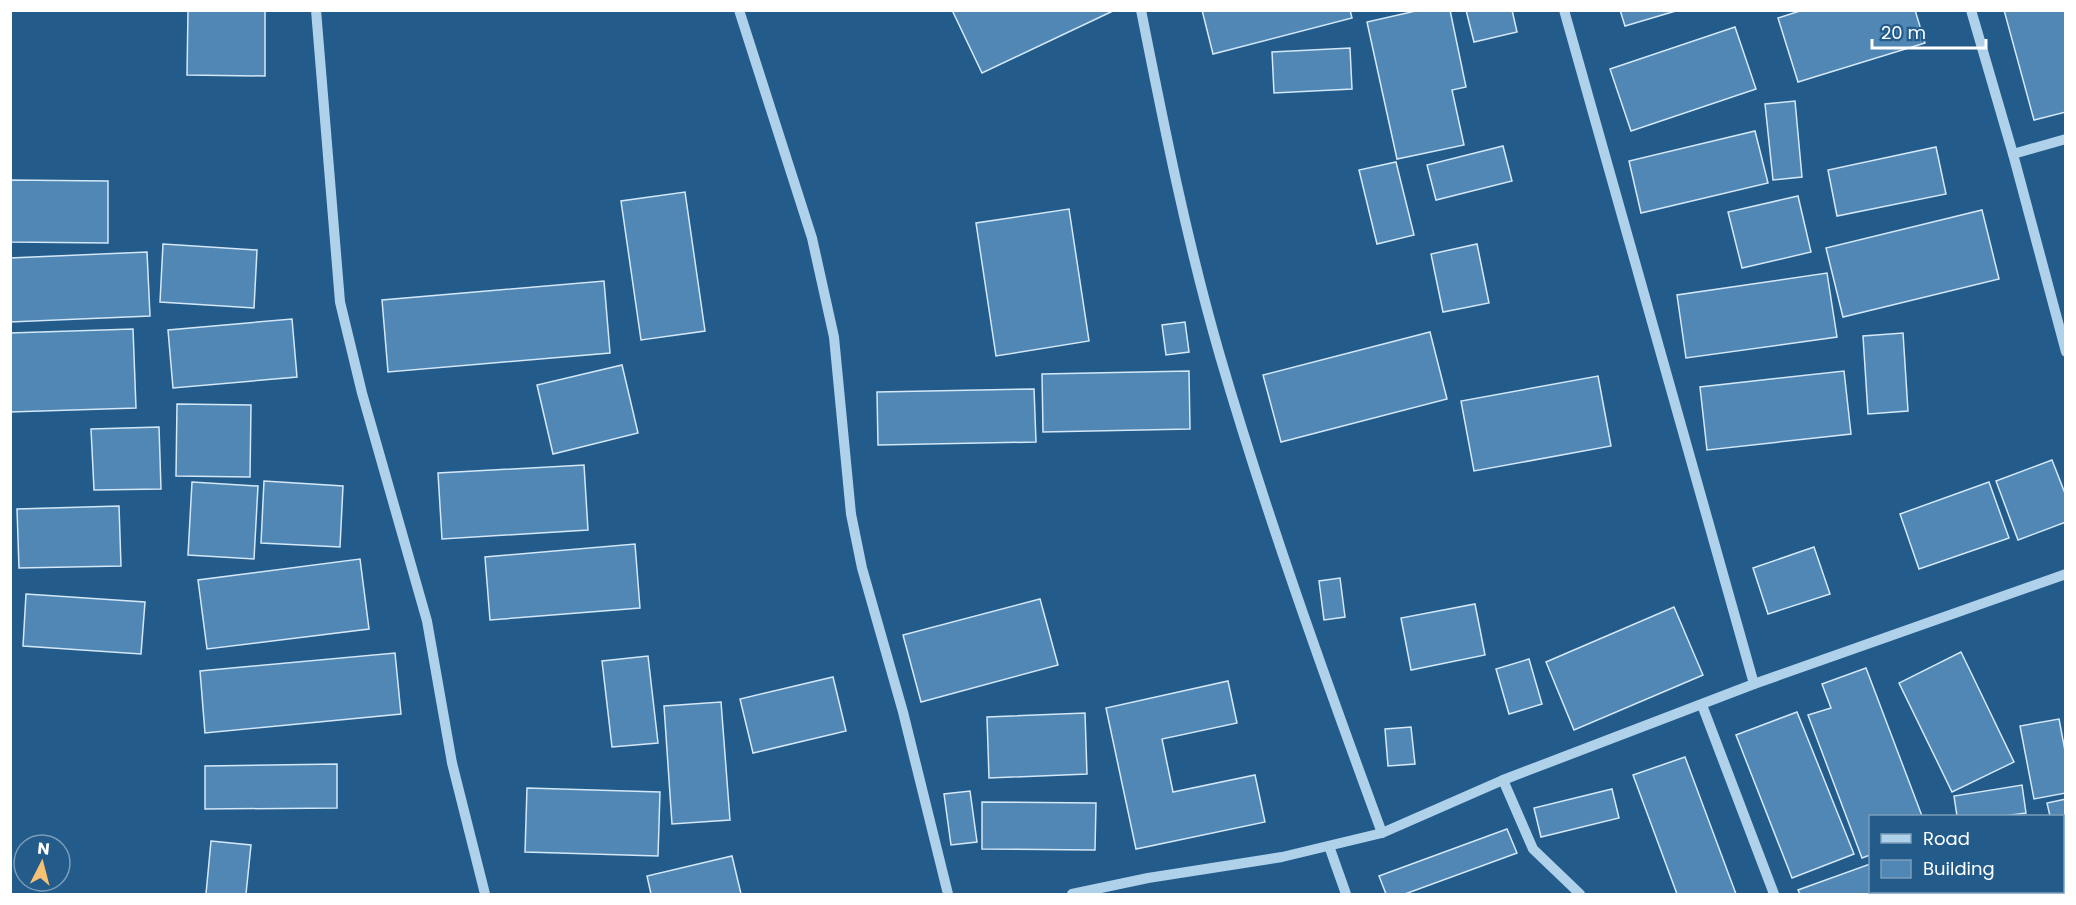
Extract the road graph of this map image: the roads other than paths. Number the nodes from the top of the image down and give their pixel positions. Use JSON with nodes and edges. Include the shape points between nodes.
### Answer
{"nodes":[{"id":1,"x":316,"y":10,"type":"edge"},
{"id":2,"x":739,"y":10,"type":"edge"},
{"id":3,"x":1141,"y":10,"type":"edge"},
{"id":4,"x":1564,"y":10,"type":"edge"},
{"id":5,"x":1971,"y":10,"type":"edge"},
{"id":6,"x":2066,"y":140,"type":"edge"},
{"id":7,"x":2013,"y":154,"type":"junction"},
{"id":8,"x":2066,"y":352,"type":"edge"},
{"id":9,"x":2066,"y":574,"type":"edge"},
{"id":10,"x":1754,"y":684,"type":"junction"},
{"id":11,"x":1702,"y":705,"type":"junction"},
{"id":12,"x":1503,"y":780,"type":"junction"},
{"id":13,"x":1382,"y":833,"type":"junction"},
{"id":14,"x":1329,"y":846,"type":"junction"},
{"id":15,"x":485,"y":894,"type":"edge"},
{"id":16,"x":948,"y":894,"type":"edge"},
{"id":17,"x":1072,"y":894,"type":"edge"},
{"id":18,"x":1346,"y":894,"type":"edge"},
{"id":19,"x":1580,"y":894,"type":"edge"},
{"id":20,"x":1774,"y":894,"type":"edge"}],
"edges":[{"from":1,"to":15,"type":"street","via":[[340,302],[427,621],[452,763]]},
{"from":2,"to":16,"type":"street","via":[[812,238],[834,337],[851,514],[862,568]]},
{"from":3,"to":13,"type":"street","via":[[1175,184],[1220,355],[1312,640]]},
{"from":4,"to":10,"type":"street"},
{"from":5,"to":7,"type":"street"},
{"from":6,"to":7,"type":"street"},
{"from":7,"to":8,"type":"street"},
{"from":9,"to":10,"type":"street"},
{"from":10,"to":11,"type":"street"},
{"from":11,"to":12,"type":"street"},
{"from":11,"to":20,"type":"street"},
{"from":12,"to":13,"type":"street"},
{"from":12,"to":19,"type":"street","via":[[1533,849]]},
{"from":13,"to":14,"type":"street"},
{"from":14,"to":17,"type":"street"},
{"from":14,"to":18,"type":"street"}]}
